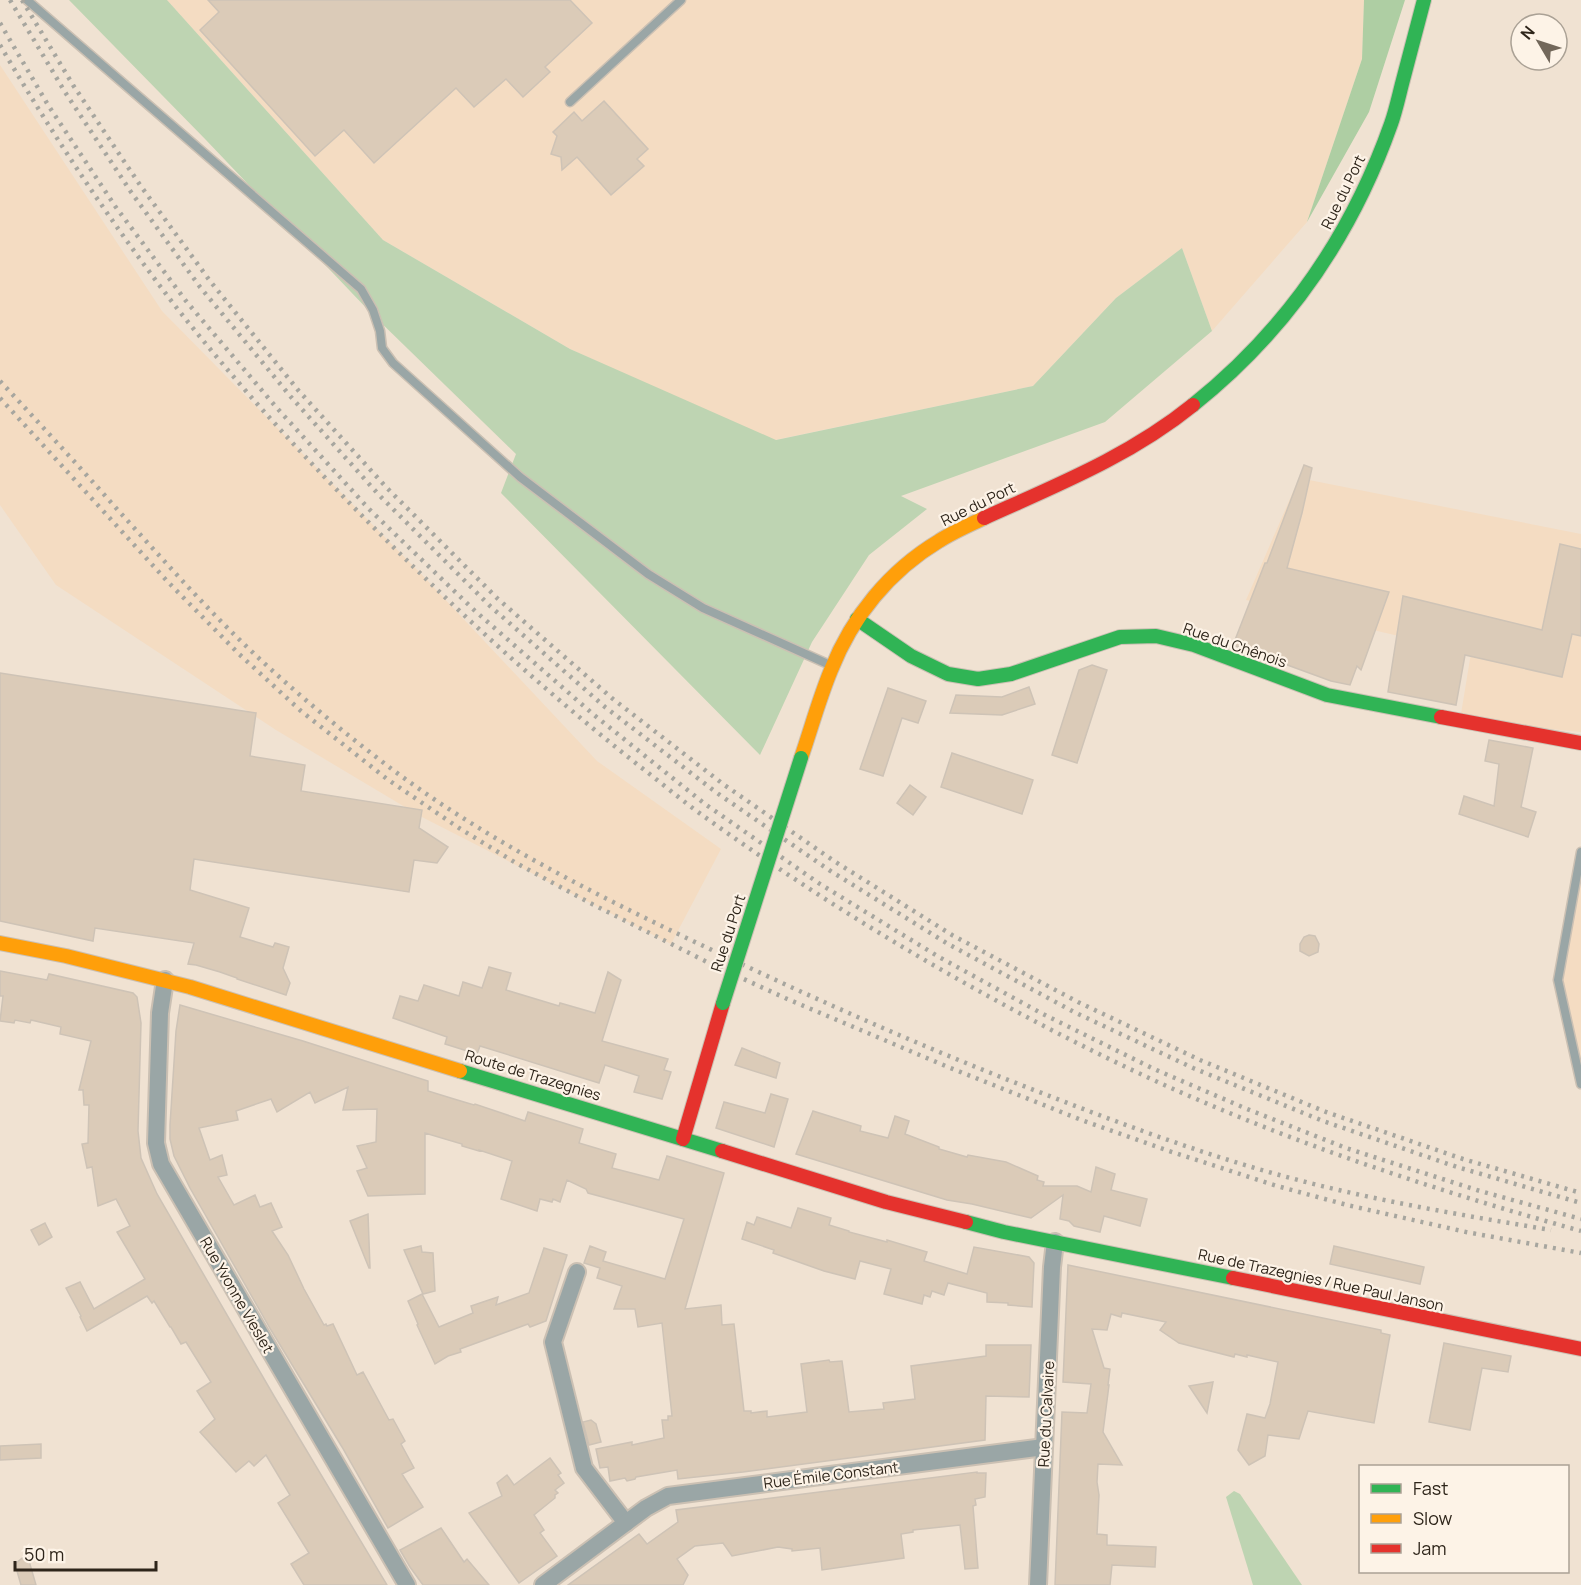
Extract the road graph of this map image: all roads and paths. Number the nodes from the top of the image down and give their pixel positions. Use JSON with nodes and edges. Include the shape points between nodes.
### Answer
{"nodes":[{"id":1,"x":27,"y":0,"type":"edge"},
{"id":2,"x":681,"y":0,"type":"edge"},
{"id":3,"x":1424,"y":0,"type":"edge"},
{"id":4,"x":570,"y":102,"type":"dead end"},
{"id":5,"x":857,"y":619,"type":"junction"},
{"id":6,"x":832,"y":666,"type":"junction"},
{"id":7,"x":1581,"y":743,"type":"edge"},
{"id":8,"x":1581,"y":852,"type":"edge"},
{"id":9,"x":0,"y":943,"type":"edge"},
{"id":10,"x":165,"y":980,"type":"junction"},
{"id":11,"x":1581,"y":1084,"type":"edge"},
{"id":12,"x":683,"y":1139,"type":"junction"},
{"id":13,"x":1055,"y":1242,"type":"junction"},
{"id":14,"x":577,"y":1272,"type":"dead end"},
{"id":15,"x":1581,"y":1349,"type":"edge"},
{"id":16,"x":1044,"y":1447,"type":"junction"},
{"id":17,"x":626,"y":1523,"type":"junction"},
{"id":18,"x":407,"y":1585,"type":"edge"},
{"id":19,"x":543,"y":1585,"type":"edge"},
{"id":20,"x":1038,"y":1585,"type":"edge"}],
"edges":[{"from":1,"to":6,"type":"lane","via":[[361,289],[374,310],[382,348],[393,363],[520,477],[648,574],[703,608]]},
{"from":2,"to":4,"type":"lane"},
{"from":3,"to":5,"type":"main road","name":"Rue du Port","via":[[1392,123],[1364,193],[1323,265],[1282,320],[1234,371],[1188,410],[1093,469],[935,543],[889,581]]},
{"from":5,"to":6,"type":"main road","name":"Rue du Port"},
{"from":5,"to":7,"type":"main road","name":"Rue du Chênois","via":[[911,656],[948,674],[978,679],[1011,674],[1120,637],[1156,636],[1194,645],[1327,695]]},
{"from":6,"to":12,"type":"main road","name":"Rue du Port","bridge":true},
{"from":8,"to":11,"type":"lane","via":[[1558,980]]},
{"from":9,"to":10,"type":"main road","name":"Route de Trazegnies"},
{"from":10,"to":12,"type":"main road","name":"Route de Trazegnies"},
{"from":10,"to":18,"type":"street","name":"Rue Yvonne Vieslet","via":[[160,1013],[156,1143],[161,1164]]},
{"from":12,"to":13,"type":"main road","name":"Route de Trazegnies","via":[[898,1206]]},
{"from":13,"to":15,"type":"main road","name":"Rue de Trazegnies / Rue Paul Janson"},
{"from":13,"to":16,"type":"street","name":"Rue du Calvaire"},
{"from":14,"to":17,"type":"street","via":[[553,1342],[584,1468]]},
{"from":16,"to":17,"type":"street","name":"Rue Émile Constant","via":[[668,1496]]},
{"from":16,"to":20,"type":"street","name":"Rue du Calvaire"},
{"from":17,"to":19,"type":"street","name":"Rue Émile Constant"}]}
